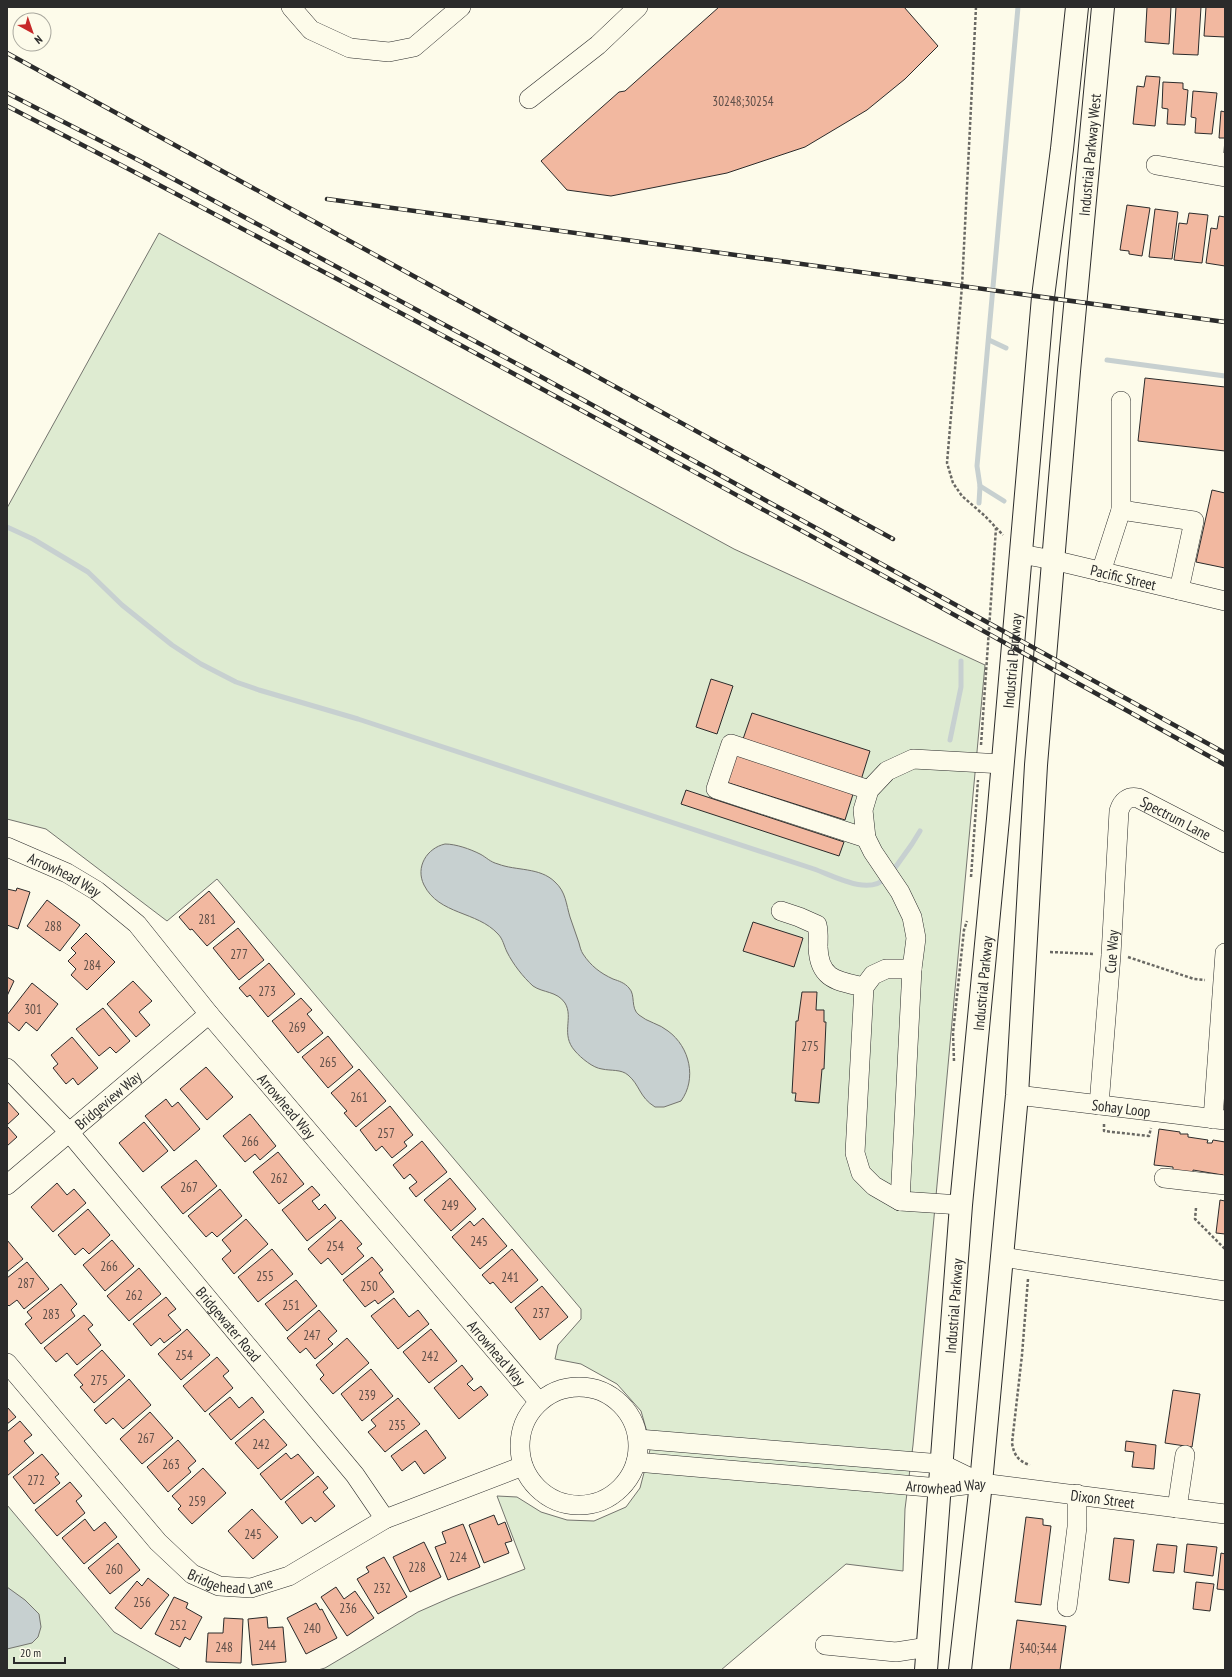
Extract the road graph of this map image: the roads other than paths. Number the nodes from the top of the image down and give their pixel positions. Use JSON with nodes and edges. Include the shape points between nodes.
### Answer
{"nodes":[{"id":1,"x":291,"y":7,"type":"edge"},
{"id":2,"x":461,"y":7,"type":"edge"},
{"id":3,"x":638,"y":7,"type":"edge"},
{"id":4,"x":1076,"y":7,"type":"edge"},
{"id":5,"x":1103,"y":7,"type":"edge"},
{"id":6,"x":529,"y":100,"type":"dead end"},
{"id":7,"x":1156,"y":165,"type":"dead end"},
{"id":8,"x":1225,"y":177,"type":"edge"},
{"id":9,"x":1043,"y":297,"type":"joint"},
{"id":10,"x":1121,"y":401,"type":"dead end"},
{"id":11,"x":1121,"y":510,"type":"junction"},
{"id":12,"x":1021,"y":554,"type":"junction"},
{"id":13,"x":1053,"y":560,"type":"junction"},
{"id":14,"x":1101,"y":572,"type":"junction"},
{"id":15,"x":1179,"y":590,"type":"junction"},
{"id":16,"x":1225,"y":601,"type":"edge"},
{"id":17,"x":1003,"y":764,"type":"junction"},
{"id":18,"x":869,"y":790,"type":"junction"},
{"id":19,"x":1126,"y":800,"type":"joint"},
{"id":20,"x":1225,"y":843,"type":"edge"},
{"id":21,"x":869,"y":845,"type":"junction"},
{"id":22,"x":7,"y":847,"type":"edge"},
{"id":23,"x":781,"y":911,"type":"dead end"},
{"id":24,"x":1225,"y":953,"type":"edge"},
{"id":25,"x":912,"y":969,"type":"junction"},
{"id":26,"x":864,"y":987,"type":"junction"},
{"id":27,"x":209,"y":1014,"type":"junction"},
{"id":28,"x":7,"y":1068,"type":"edge"},
{"id":29,"x":1017,"y":1095,"type":"junction"},
{"id":30,"x":1099,"y":1105,"type":"junction"},
{"id":31,"x":1219,"y":1119,"type":"edge"},
{"id":32,"x":69,"y":1132,"type":"junction"},
{"id":33,"x":1164,"y":1178,"type":"dead end"},
{"id":34,"x":7,"y":1185,"type":"edge"},
{"id":35,"x":1225,"y":1185,"type":"edge"},
{"id":36,"x":900,"y":1201,"type":"junction"},
{"id":37,"x":961,"y":1205,"type":"junction"},
{"id":38,"x":1002,"y":1257,"type":"junction"},
{"id":39,"x":1225,"y":1291,"type":"edge"},
{"id":40,"x":7,"y":1363,"type":"edge"},
{"id":41,"x":540,"y":1402,"type":"junction"},
{"id":42,"x":638,"y":1439,"type":"junction"},
{"id":43,"x":1185,"y":1455,"type":"dead end"},
{"id":44,"x":636,"y":1462,"type":"junction"},
{"id":45,"x":942,"y":1464,"type":"junction"},
{"id":46,"x":523,"y":1466,"type":"junction"},
{"id":47,"x":981,"y":1483,"type":"junction"},
{"id":48,"x":940,"y":1488,"type":"junction"},
{"id":49,"x":1077,"y":1494,"type":"junction"},
{"id":50,"x":1177,"y":1508,"type":"junction"},
{"id":51,"x":1225,"y":1514,"type":"edge"},
{"id":52,"x":385,"y":1518,"type":"junction"},
{"id":53,"x":1067,"y":1607,"type":"dead end"},
{"id":54,"x":825,"y":1645,"type":"dead end"},
{"id":55,"x":928,"y":1647,"type":"junction"},
{"id":56,"x":926,"y":1670,"type":"edge"},
{"id":57,"x":960,"y":1670,"type":"edge"}],
"edges":[{"from":1,"to":2,"type":"street","via":[[311,30],[350,48],[388,52],[414,47]]},
{"from":3,"to":6,"type":"street","via":[[598,45]]},
{"from":4,"to":9,"type":"main road","name":"Industrial Parkway West","via":[[1062,149]]},
{"from":5,"to":13,"type":"main road","name":"Industrial Parkway West"},
{"from":7,"to":8,"type":"street"},
{"from":9,"to":12,"type":"main road","name":"Industrial Parkway"},
{"from":10,"to":11,"type":"street"},
{"from":11,"to":14,"type":"street"},
{"from":11,"to":15,"type":"street","via":[[1194,522]]},
{"from":12,"to":13,"type":"street","name":"Pacific Street"},
{"from":12,"to":17,"type":"main road","name":"Industrial Parkway"},
{"from":13,"to":14,"type":"street","name":"Pacific Street"},
{"from":13,"to":29,"type":"main road","via":[[1036,765]]},
{"from":14,"to":15,"type":"street","name":"Pacific Street"},
{"from":15,"to":16,"type":"street","name":"Pacific Street"},
{"from":17,"to":18,"type":"street","via":[[913,759],[886,771]]},
{"from":17,"to":37,"type":"main road","name":"Industrial Parkway"},
{"from":18,"to":21,"type":"street","via":[[863,810]]},
{"from":18,"to":21,"type":"street","via":[[731,744],[716,789]]},
{"from":19,"to":20,"type":"street","name":"Spectrum Lane","via":[[1138,798]]},
{"from":19,"to":30,"type":"street","name":"Cue Way","via":[[1121,804],[1119,811],[1112,955]]},
{"from":21,"to":25,"type":"street","via":[[900,892],[912,917],[916,938]]},
{"from":22,"to":27,"type":"street","name":"Arrowhead Way","via":[[66,873],[97,891],[138,924]]},
{"from":23,"to":26,"type":"street","via":[[817,925],[819,960],[828,975],[835,980]]},
{"from":24,"to":31,"type":"street"},
{"from":25,"to":26,"type":"street","via":[[886,970],[873,975]]},
{"from":25,"to":36,"type":"street"},
{"from":26,"to":36,"type":"street","via":[[855,1153],[861,1172],[874,1186]]},
{"from":27,"to":32,"type":"street","name":"Bridgeview Way"},
{"from":27,"to":41,"type":"street","name":"Arrowhead Way"},
{"from":28,"to":32,"type":"street","name":"Bridgewater Road"},
{"from":29,"to":30,"type":"street","name":"Sohay Loop"},
{"from":29,"to":38,"type":"main road"},
{"from":30,"to":31,"type":"street","name":"Sohay Loop"},
{"from":32,"to":34,"type":"street","name":"Bridgeview Way"},
{"from":32,"to":52,"type":"street","name":"Bridgewater Road","via":[[355,1476]]},
{"from":33,"to":35,"type":"street"},
{"from":36,"to":37,"type":"street"},
{"from":37,"to":45,"type":"main road","name":"Industrial Parkway"},
{"from":38,"to":39,"type":"street"},
{"from":38,"to":47,"type":"main road"},
{"from":40,"to":52,"type":"street","name":"Bridgehead Lane","via":[[158,1542],[192,1574],[219,1586],[251,1588],[289,1576]]},
{"from":41,"to":42,"type":"street","via":[[563,1388],[581,1386],[598,1390],[615,1398],[627,1410]]},
{"from":41,"to":46,"type":"street","via":[[527,1417],[522,1430],[520,1450]]},
{"from":42,"to":44,"type":"street"},
{"from":42,"to":45,"type":"street","name":"Arrowhead Way"},
{"from":43,"to":50,"type":"street"},
{"from":44,"to":46,"type":"street","via":[[628,1478],[617,1491],[602,1500],[584,1505],[567,1504],[552,1499],[530,1479]]},
{"from":44,"to":48,"type":"street","name":"Arrowhead Way"},
{"from":45,"to":47,"type":"street","name":"Arrowhead Way"},
{"from":45,"to":48,"type":"main road","name":"Industrial Parkway"},
{"from":46,"to":52,"type":"street","name":"Bridgehead Lane"},
{"from":47,"to":48,"type":"street","name":"Arrowhead Way"},
{"from":47,"to":49,"type":"street","name":"Dixon Street"},
{"from":47,"to":57,"type":"main road"},
{"from":48,"to":55,"type":"main road","name":"Industrial Parkway"},
{"from":49,"to":50,"type":"street","name":"Dixon Street"},
{"from":49,"to":53,"type":"street","via":[[1077,1528]]},
{"from":50,"to":51,"type":"street","name":"Dixon Street"},
{"from":54,"to":55,"type":"street","via":[[896,1652]]},
{"from":55,"to":56,"type":"main road","name":"Industrial Parkway"}]}
